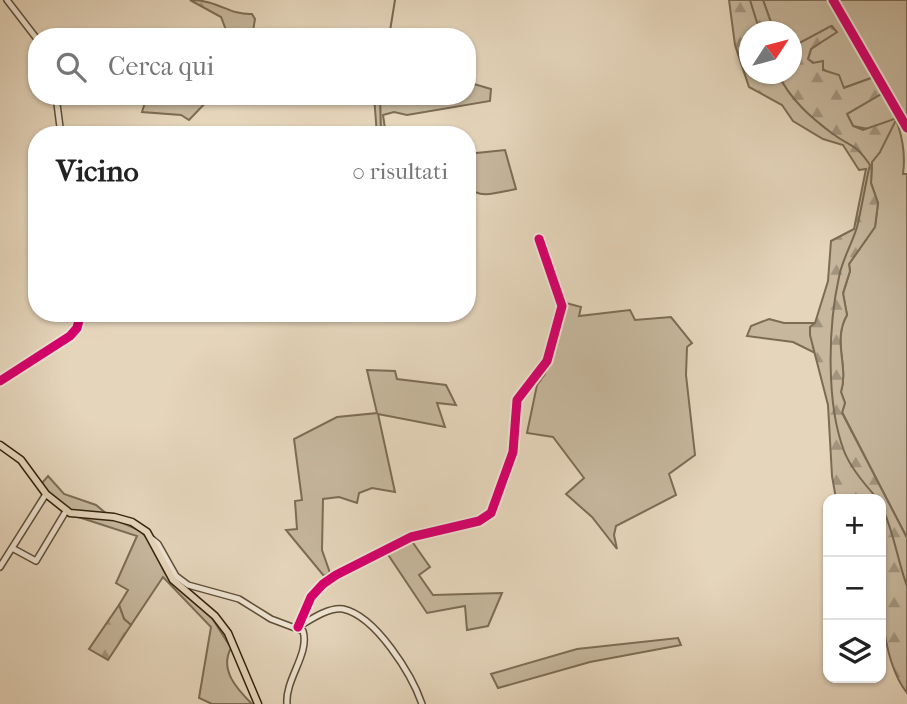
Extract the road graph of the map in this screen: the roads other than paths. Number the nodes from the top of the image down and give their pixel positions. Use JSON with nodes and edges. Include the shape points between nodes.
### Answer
{"nodes":[{"id":1,"x":7,"y":0,"type":"edge"},
{"id":2,"x":833,"y":0,"type":"edge"},
{"id":3,"x":29,"y":28,"type":"edge"},
{"id":4,"x":57,"y":105,"type":"edge"},
{"id":5,"x":60,"y":126,"type":"edge"},
{"id":6,"x":907,"y":128,"type":"edge"},
{"id":7,"x":539,"y":239,"type":"dead end"},
{"id":8,"x":79,"y":322,"type":"edge"},
{"id":9,"x":0,"y":381,"type":"edge"},
{"id":10,"x":0,"y":444,"type":"edge"},
{"id":11,"x":46,"y":494,"type":"junction"},
{"id":12,"x":66,"y":511,"type":"junction"},
{"id":13,"x":152,"y":539,"type":"junction"},
{"id":14,"x":12,"y":548,"type":"junction"},
{"id":15,"x":0,"y":567,"type":"edge"},
{"id":16,"x":298,"y":627,"type":"junction"},
{"id":17,"x":258,"y":704,"type":"edge"},
{"id":18,"x":287,"y":704,"type":"edge"},
{"id":19,"x":422,"y":704,"type":"edge"}],
"edges":[{"from":1,"to":3,"type":"street"},
{"from":2,"to":6,"type":"street"},
{"from":4,"to":5,"type":"street"},
{"from":7,"to":16,"type":"street","via":[[562,306],[547,361],[517,400],[513,452],[491,513],[479,521],[411,537],[336,575],[311,597]]},
{"from":8,"to":9,"type":"street","via":[[70,336]]},
{"from":10,"to":11,"type":"main road","via":[[21,460]]},
{"from":11,"to":12,"type":"main road"},
{"from":11,"to":14,"type":"street"},
{"from":12,"to":13,"type":"main road","via":[[124,519]]},
{"from":12,"to":14,"type":"street","via":[[36,561]]},
{"from":13,"to":16,"type":"street","via":[[176,576],[188,585],[251,604],[279,623]]},
{"from":13,"to":17,"type":"main road","via":[[173,580],[228,633]]},
{"from":14,"to":15,"type":"street"},
{"from":16,"to":18,"type":"street","via":[[303,644],[289,681]]},
{"from":16,"to":19,"type":"street","via":[[339,609],[367,622],[394,653]]}]}
